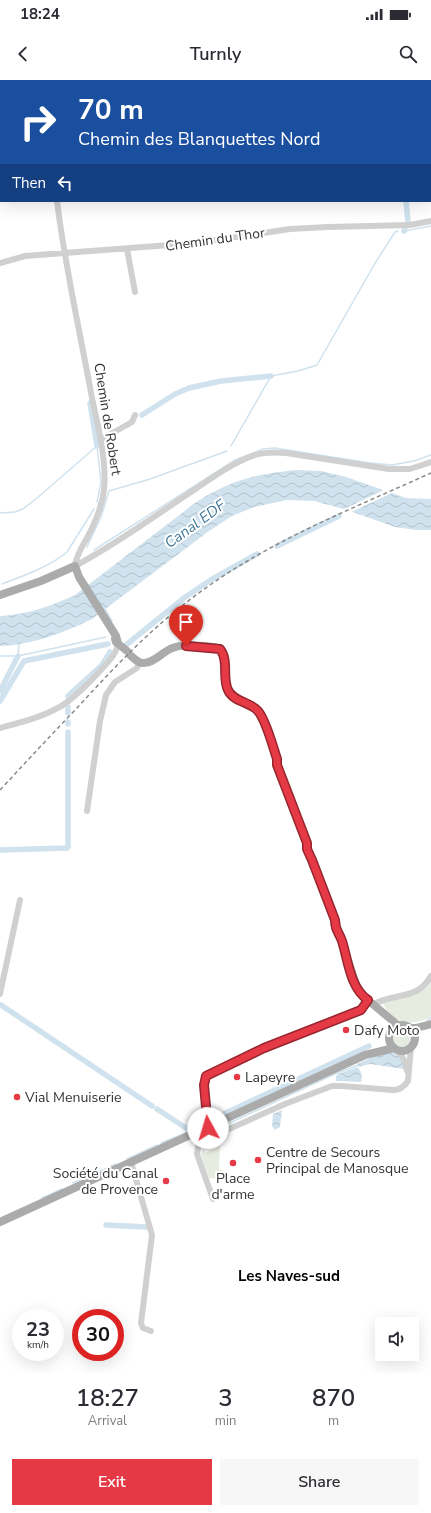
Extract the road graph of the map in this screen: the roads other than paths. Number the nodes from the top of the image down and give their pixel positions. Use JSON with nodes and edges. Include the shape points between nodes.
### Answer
{"nodes":[{"id":1,"x":57,"y":202,"type":"edge"},
{"id":2,"x":431,"y":221,"type":"edge"},
{"id":3,"x":127,"y":249,"type":"junction"},
{"id":4,"x":65,"y":252,"type":"junction"},
{"id":5,"x":0,"y":263,"type":"edge"},
{"id":6,"x":135,"y":292,"type":"dead end"},
{"id":7,"x":135,"y":415,"type":"dead end"},
{"id":8,"x":100,"y":440,"type":"junction"},
{"id":9,"x":431,"y":462,"type":"edge"},
{"id":10,"x":81,"y":549,"type":"junction"},
{"id":11,"x":94,"y":555,"type":"junction"},
{"id":12,"x":74,"y":566,"type":"junction"},
{"id":13,"x":0,"y":595,"type":"edge"},
{"id":14,"x":116,"y":645,"type":"junction"},
{"id":15,"x":139,"y":662,"type":"junction"},
{"id":16,"x":0,"y":728,"type":"edge"},
{"id":17,"x":87,"y":811,"type":"dead end"},
{"id":18,"x":20,"y":900,"type":"dead end"},
{"id":19,"x":431,"y":976,"type":"edge"},
{"id":20,"x":0,"y":994,"type":"edge"},
{"id":21,"x":374,"y":1005,"type":"junction"},
{"id":22,"x":399,"y":1026,"type":"junction"},
{"id":23,"x":431,"y":1026,"type":"edge"},
{"id":24,"x":409,"y":1028,"type":"junction"},
{"id":25,"x":390,"y":1035,"type":"junction"},
{"id":26,"x":412,"y":1044,"type":"junction"},
{"id":27,"x":396,"y":1050,"type":"junction"},
{"id":28,"x":365,"y":1055,"type":"junction"},
{"id":29,"x":408,"y":1079,"type":"junction"},
{"id":30,"x":208,"y":1128,"type":"junction"},
{"id":31,"x":131,"y":1162,"type":"junction"},
{"id":32,"x":213,"y":1199,"type":"dead end"},
{"id":33,"x":0,"y":1222,"type":"edge"},
{"id":34,"x":151,"y":1331,"type":"dead end"}],
"edges":[{"from":1,"to":4,"type":"street","name":"Chemin de Robert"},
{"from":2,"to":3,"type":"street","name":"Chemin du Thor","via":[[410,225],[290,229],[196,243]]},
{"from":3,"to":4,"type":"street","name":"Chemin du Thor"},
{"from":3,"to":6,"type":"street"},
{"from":4,"to":5,"type":"street","name":"Chemin du Thor","via":[[18,257]]},
{"from":4,"to":8,"type":"street","name":"Chemin de Robert"},
{"from":7,"to":8,"type":"street","via":[[132,422]]},
{"from":8,"to":10,"type":"street","name":"Chemin de Robert","via":[[105,480],[103,500]]},
{"from":9,"to":11,"type":"street","via":[[410,469],[389,469],[286,453],[261,454],[230,467]]},
{"from":10,"to":11,"type":"street","via":[[85,554]]},
{"from":10,"to":12,"type":"street","name":"Chemin de Robert"},
{"from":11,"to":12,"type":"street"},
{"from":12,"to":13,"type":"main road"},
{"from":12,"to":14,"type":"main road","via":[[118,638]]},
{"from":14,"to":15,"type":"main road"},
{"from":14,"to":16,"type":"street","via":[[112,657],[66,702],[40,716]]},
{"from":15,"to":17,"type":"street","via":[[137,668],[113,684],[105,698]]},
{"from":15,"to":21,"type":"main road","via":[[147,662],[178,646],[217,648],[222,652],[229,693],[258,709],[263,718],[277,765],[334,917],[336,930],[354,979],[361,994]]},
{"from":18,"to":20,"type":"street"},
{"from":19,"to":21,"type":"street","via":[[417,991],[384,999]]},
{"from":21,"to":22,"type":"main road"},
{"from":21,"to":25,"type":"main road"},
{"from":21,"to":30,"type":"street","via":[[264,1048],[206,1076],[204,1085]]},
{"from":22,"to":24,"type":"main road"},
{"from":22,"to":25,"type":"main road","via":[[394,1028]]},
{"from":23,"to":24,"type":"main road"},
{"from":23,"to":26,"type":"main road"},
{"from":24,"to":26,"type":"main road","via":[[414,1035]]},
{"from":25,"to":27,"type":"main road","via":[[390,1043]]},
{"from":25,"to":28,"type":"main road"},
{"from":26,"to":27,"type":"main road","via":[[406,1050]]},
{"from":26,"to":29,"type":"street"},
{"from":27,"to":28,"type":"main road"},
{"from":27,"to":29,"type":"street","via":[[405,1063]]},
{"from":28,"to":30,"type":"main road"},
{"from":29,"to":32,"type":"street","via":[[403,1087],[396,1090],[332,1086],[204,1140],[198,1146],[197,1154]]},
{"from":30,"to":31,"type":"main road"},
{"from":31,"to":33,"type":"main road"},
{"from":31,"to":34,"type":"street","via":[[152,1235],[141,1323],[144,1328]]}]}
